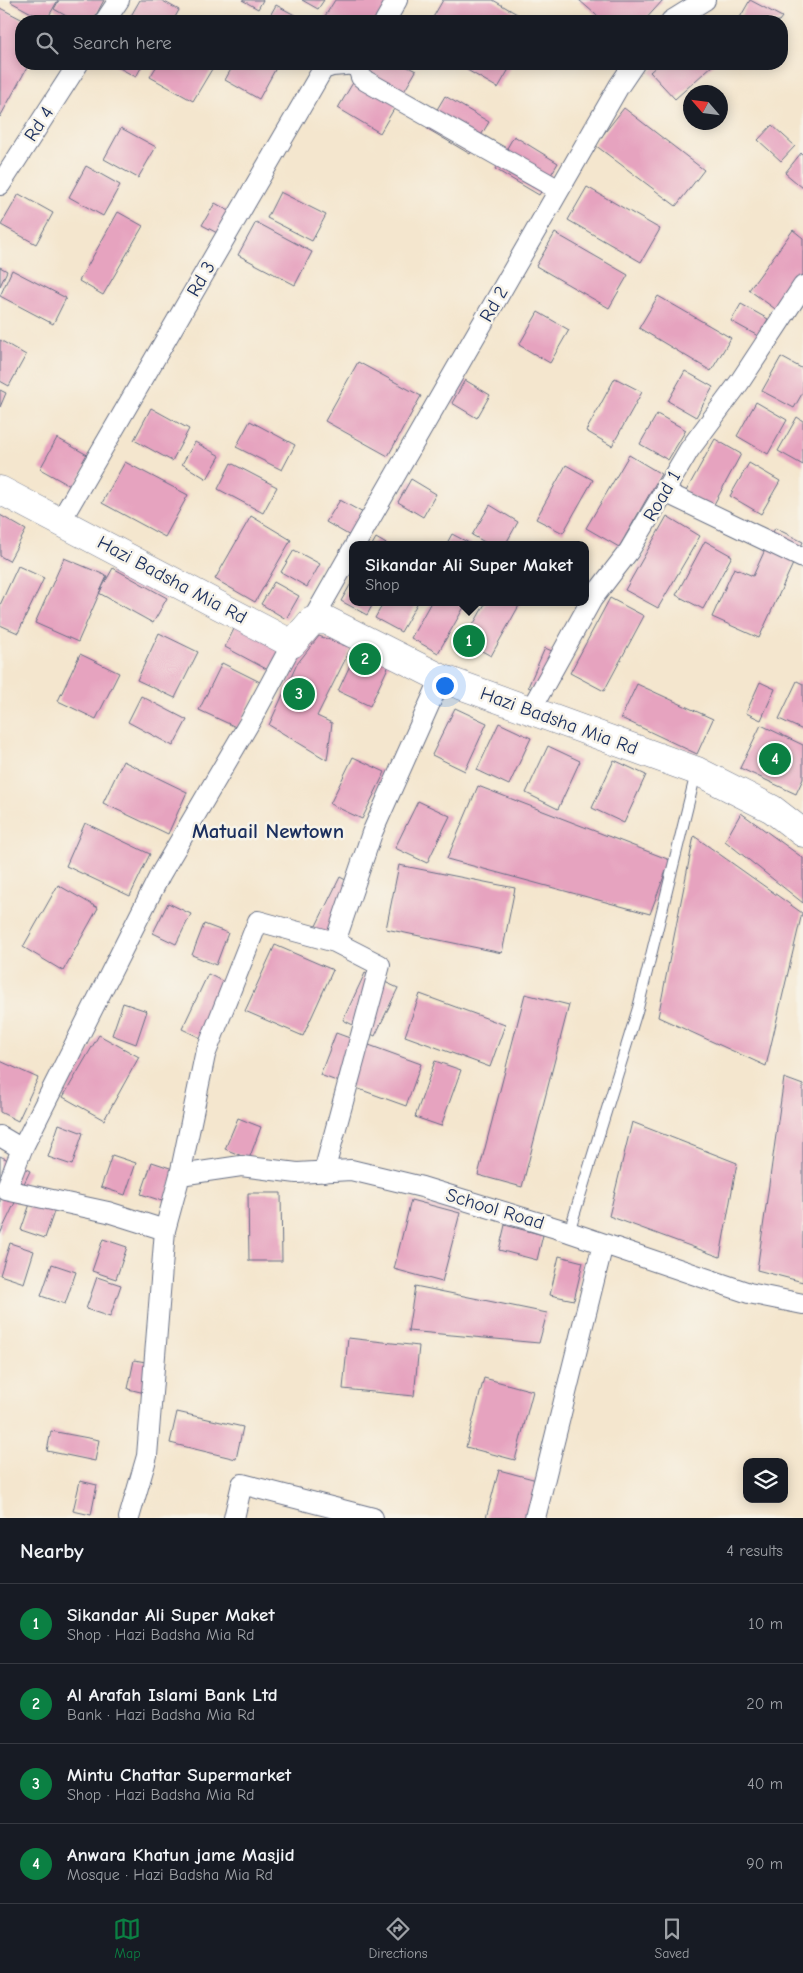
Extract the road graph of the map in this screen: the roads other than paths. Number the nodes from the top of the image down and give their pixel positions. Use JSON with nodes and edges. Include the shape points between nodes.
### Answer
{"nodes":[{"id":1,"x":119,"y":0,"type":"edge"},
{"id":2,"x":397,"y":0,"type":"edge"},
{"id":3,"x":705,"y":0,"type":"edge"},
{"id":4,"x":109,"y":15,"type":"edge"},
{"id":5,"x":389,"y":15,"type":"edge"},
{"id":6,"x":680,"y":15,"type":"edge"},
{"id":7,"x":74,"y":70,"type":"edge"},
{"id":8,"x":321,"y":70,"type":"edge"},
{"id":9,"x":359,"y":70,"type":"edge"},
{"id":10,"x":630,"y":70,"type":"edge"},
{"id":11,"x":0,"y":185,"type":"edge"},
{"id":12,"x":559,"y":190,"type":"junction"},
{"id":13,"x":803,"y":286,"type":"edge"},
{"id":14,"x":0,"y":490,"type":"edge"},
{"id":15,"x":665,"y":492,"type":"junction"},
{"id":16,"x":61,"y":520,"type":"junction"},
{"id":17,"x":357,"y":541,"type":"edge"},
{"id":18,"x":349,"y":556,"type":"edge"},
{"id":19,"x":803,"y":558,"type":"edge"},
{"id":20,"x":589,"y":604,"type":"edge"},
{"id":21,"x":588,"y":606,"type":"edge"},
{"id":22,"x":312,"y":621,"type":"junction"},
{"id":23,"x":292,"y":644,"type":"junction"},
{"id":24,"x":441,"y":678,"type":"junction"},
{"id":25,"x":530,"y":711,"type":"junction"},
{"id":26,"x":697,"y":771,"type":"junction"},
{"id":27,"x":803,"y":833,"type":"edge"},
{"id":28,"x":335,"y":942,"type":"junction"},
{"id":29,"x":0,"y":1136,"type":"edge"},
{"id":30,"x":22,"y":1149,"type":"junction"},
{"id":31,"x":324,"y":1172,"type":"junction"},
{"id":32,"x":180,"y":1175,"type":"junction"},
{"id":33,"x":165,"y":1230,"type":"junction"},
{"id":34,"x":569,"y":1232,"type":"junction"},
{"id":35,"x":603,"y":1244,"type":"junction"},
{"id":36,"x":803,"y":1304,"type":"edge"},
{"id":37,"x":129,"y":1518,"type":"edge"},
{"id":38,"x":234,"y":1518,"type":"edge"},
{"id":39,"x":373,"y":1518,"type":"edge"},
{"id":40,"x":535,"y":1518,"type":"edge"}],
"edges":[{"from":1,"to":4,"type":"street"},
{"from":2,"to":5,"type":"street"},
{"from":3,"to":6,"type":"street"},
{"from":7,"to":11,"type":"street","name":"Rd 4"},
{"from":8,"to":16,"type":"street","name":"Rd 3"},
{"from":9,"to":12,"type":"street","via":[[366,81]]},
{"from":10,"to":12,"type":"street","name":"Rd 2"},
{"from":12,"to":17,"type":"street","name":"Rd 2"},
{"from":13,"to":15,"type":"street","name":"Road 1","via":[[739,383],[689,450]]},
{"from":14,"to":16,"type":"main road","name":"Hazi Badsha Mia Rd"},
{"from":15,"to":19,"type":"street"},
{"from":15,"to":20,"type":"street","name":"Road 1","via":[[629,551]]},
{"from":16,"to":23,"type":"main road","name":"Hazi Badsha Mia Rd"},
{"from":18,"to":22,"type":"street"},
{"from":21,"to":25,"type":"street","name":"Road 1"},
{"from":22,"to":23,"type":"main road"},
{"from":22,"to":24,"type":"main road","name":"Hazi Badsha Mia Rd","via":[[326,620]]},
{"from":23,"to":30,"type":"street","via":[[160,875]]},
{"from":24,"to":25,"type":"main road","name":"Hazi Badsha Mia Rd"},
{"from":24,"to":28,"type":"street","via":[[372,834]]},
{"from":25,"to":26,"type":"main road","name":"Hazi Badsha Mia Rd"},
{"from":26,"to":27,"type":"main road","name":"Hazi Badsha Mia Rd","via":[[772,809]]},
{"from":26,"to":34,"type":"lane","via":[[638,1008]]},
{"from":28,"to":31,"type":"street","via":[[380,965]]},
{"from":28,"to":32,"type":"street","via":[[258,921],[205,1056]]},
{"from":29,"to":30,"type":"street"},
{"from":30,"to":33,"type":"street","via":[[6,1190],[108,1212]]},
{"from":31,"to":32,"type":"street","name":"School Road","via":[[297,1173],[241,1166]]},
{"from":31,"to":34,"type":"street","name":"School Road","via":[[351,1170],[381,1176]]},
{"from":32,"to":33,"type":"street"},
{"from":33,"to":37,"type":"street","via":[[147,1456]]},
{"from":34,"to":35,"type":"street","name":"School Road"},
{"from":35,"to":36,"type":"street","name":"School Road","via":[[750,1293]]},
{"from":35,"to":40,"type":"street"},
{"from":38,"to":39,"type":"street","via":[[242,1484]]}]}
